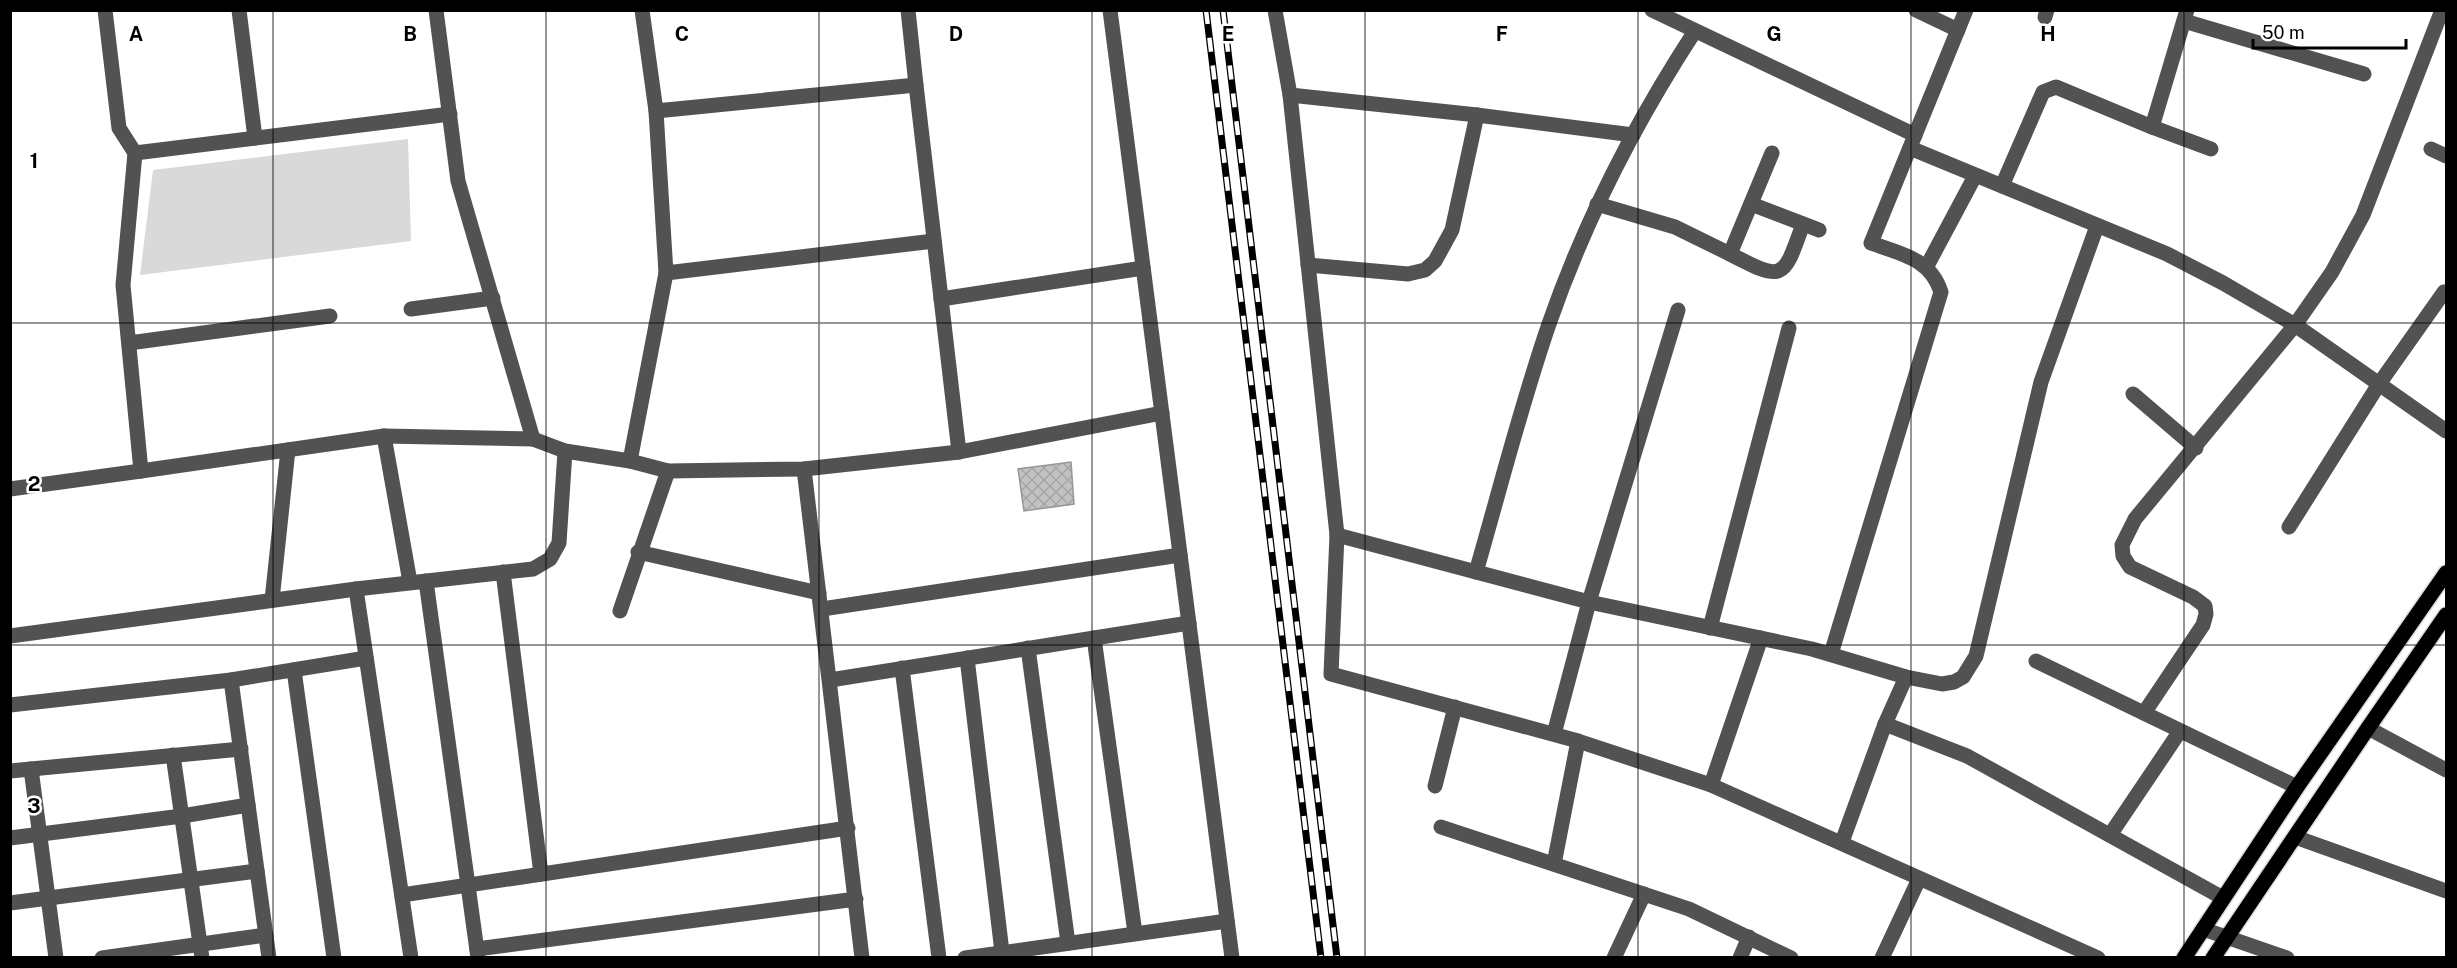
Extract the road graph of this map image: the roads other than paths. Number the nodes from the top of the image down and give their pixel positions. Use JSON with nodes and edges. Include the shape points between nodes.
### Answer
{"nodes":[{"id":1,"x":105,"y":10,"type":"edge"},
{"id":2,"x":239,"y":10,"type":"edge"},
{"id":3,"x":436,"y":10,"type":"edge"},
{"id":4,"x":642,"y":10,"type":"edge"},
{"id":5,"x":908,"y":10,"type":"edge"},
{"id":6,"x":1110,"y":10,"type":"edge"},
{"id":7,"x":1275,"y":10,"type":"edge"},
{"id":8,"x":1652,"y":10,"type":"edge"},
{"id":9,"x":1916,"y":10,"type":"edge"},
{"id":10,"x":1966,"y":10,"type":"edge"},
{"id":11,"x":2442,"y":10,"type":"edge"},
{"id":12,"x":2185,"y":16,"type":"edge"},
{"id":13,"x":1958,"y":30,"type":"junction"},
{"id":14,"x":1695,"y":31,"type":"junction"},
{"id":15,"x":2364,"y":74,"type":"dead end"},
{"id":16,"x":916,"y":85,"type":"junction"},
{"id":17,"x":1290,"y":95,"type":"junction"},
{"id":18,"x":656,"y":111,"type":"junction"},
{"id":19,"x":450,"y":114,"type":"junction"},
{"id":20,"x":1478,"y":115,"type":"junction"},
{"id":21,"x":2152,"y":126,"type":"junction"},
{"id":22,"x":1633,"y":135,"type":"junction"},
{"id":23,"x":255,"y":138,"type":"junction"},
{"id":24,"x":1912,"y":142,"type":"junction"},
{"id":25,"x":2211,"y":148,"type":"dead end"},
{"id":26,"x":2431,"y":149,"type":"dead end"},
{"id":27,"x":135,"y":153,"type":"junction"},
{"id":28,"x":1772,"y":153,"type":"dead end"},
{"id":29,"x":2446,"y":156,"type":"edge"},
{"id":30,"x":1975,"y":176,"type":"junction"},
{"id":31,"x":2002,"y":186,"type":"junction"},
{"id":32,"x":1598,"y":204,"type":"junction"},
{"id":33,"x":1751,"y":204,"type":"junction"},
{"id":34,"x":1803,"y":224,"type":"junction"},
{"id":35,"x":2097,"y":226,"type":"junction"},
{"id":36,"x":1819,"y":230,"type":"dead end"},
{"id":37,"x":934,"y":241,"type":"junction"},
{"id":38,"x":1730,"y":254,"type":"junction"},
{"id":39,"x":1308,"y":265,"type":"junction"},
{"id":40,"x":1927,"y":266,"type":"junction"},
{"id":41,"x":1143,"y":268,"type":"junction"},
{"id":42,"x":666,"y":273,"type":"junction"},
{"id":43,"x":2444,"y":292,"type":"dead end"},
{"id":44,"x":493,"y":298,"type":"junction"},
{"id":45,"x":941,"y":299,"type":"junction"},
{"id":46,"x":411,"y":309,"type":"dead end"},
{"id":47,"x":1678,"y":310,"type":"dead end"},
{"id":48,"x":330,"y":316,"type":"dead end"},
{"id":49,"x":2295,"y":325,"type":"junction"},
{"id":50,"x":1789,"y":328,"type":"dead end"},
{"id":51,"x":129,"y":343,"type":"junction"},
{"id":52,"x":2379,"y":384,"type":"junction"},
{"id":53,"x":2133,"y":394,"type":"dead end"},
{"id":54,"x":1162,"y":413,"type":"junction"},
{"id":55,"x":2446,"y":431,"type":"edge"},
{"id":56,"x":384,"y":436,"type":"junction"},
{"id":57,"x":533,"y":439,"type":"junction"},
{"id":58,"x":2196,"y":448,"type":"junction"},
{"id":59,"x":288,"y":450,"type":"junction"},
{"id":60,"x":565,"y":452,"type":"junction"},
{"id":61,"x":959,"y":452,"type":"junction"},
{"id":62,"x":630,"y":461,"type":"junction"},
{"id":63,"x":804,"y":469,"type":"junction"},
{"id":64,"x":141,"y":471,"type":"junction"},
{"id":65,"x":668,"y":471,"type":"junction"},
{"id":66,"x":10,"y":489,"type":"edge"},
{"id":67,"x":2289,"y":527,"type":"dead end"},
{"id":68,"x":1337,"y":535,"type":"junction"},
{"id":69,"x":638,"y":552,"type":"junction"},
{"id":70,"x":1180,"y":555,"type":"junction"},
{"id":71,"x":503,"y":572,"type":"junction"},
{"id":72,"x":1476,"y":572,"type":"junction"},
{"id":73,"x":2446,"y":573,"type":"edge"},
{"id":74,"x":426,"y":581,"type":"junction"},
{"id":75,"x":410,"y":582,"type":"junction"},
{"id":76,"x":356,"y":589,"type":"junction"},
{"id":77,"x":272,"y":600,"type":"junction"},
{"id":78,"x":820,"y":601,"type":"junction"},
{"id":79,"x":1589,"y":602,"type":"junction"},
{"id":80,"x":620,"y":610,"type":"dead end"},
{"id":81,"x":2446,"y":615,"type":"edge"},
{"id":82,"x":1189,"y":623,"type":"junction"},
{"id":83,"x":1710,"y":628,"type":"junction"},
{"id":84,"x":10,"y":636,"type":"edge"},
{"id":85,"x":1094,"y":638,"type":"junction"},
{"id":86,"x":1761,"y":638,"type":"junction"},
{"id":87,"x":1028,"y":648,"type":"junction"},
{"id":88,"x":1831,"y":654,"type":"junction"},
{"id":89,"x":366,"y":658,"type":"junction"},
{"id":90,"x":967,"y":658,"type":"junction"},
{"id":91,"x":2036,"y":661,"type":"dead end"},
{"id":92,"x":902,"y":668,"type":"junction"},
{"id":93,"x":294,"y":670,"type":"junction"},
{"id":94,"x":1906,"y":676,"type":"junction"},
{"id":95,"x":231,"y":680,"type":"junction"},
{"id":96,"x":830,"y":680,"type":"junction"},
{"id":97,"x":10,"y":705,"type":"edge"},
{"id":98,"x":1455,"y":707,"type":"junction"},
{"id":99,"x":2144,"y":713,"type":"junction"},
{"id":100,"x":1885,"y":724,"type":"junction"},
{"id":101,"x":2368,"y":728,"type":"junction"},
{"id":102,"x":2180,"y":731,"type":"junction"},
{"id":103,"x":1554,"y":734,"type":"junction"},
{"id":104,"x":1578,"y":741,"type":"junction"},
{"id":105,"x":241,"y":749,"type":"junction"},
{"id":106,"x":174,"y":755,"type":"junction"},
{"id":107,"x":32,"y":769,"type":"junction"},
{"id":108,"x":2446,"y":770,"type":"edge"},
{"id":109,"x":10,"y":771,"type":"edge"},
{"id":110,"x":1711,"y":785,"type":"junction"},
{"id":111,"x":1435,"y":786,"type":"dead end"},
{"id":112,"x":2297,"y":787,"type":"junction"},
{"id":113,"x":248,"y":806,"type":"junction"},
{"id":114,"x":182,"y":816,"type":"junction"},
{"id":115,"x":848,"y":828,"type":"junction"},
{"id":116,"x":1441,"y":828,"type":"dead end"},
{"id":117,"x":40,"y":834,"type":"junction"},
{"id":118,"x":2109,"y":835,"type":"junction"},
{"id":119,"x":2295,"y":837,"type":"junction"},
{"id":120,"x":10,"y":838,"type":"edge"},
{"id":121,"x":1842,"y":842,"type":"junction"},
{"id":122,"x":1554,"y":864,"type":"junction"},
{"id":123,"x":257,"y":871,"type":"junction"},
{"id":124,"x":541,"y":874,"type":"junction"},
{"id":125,"x":1919,"y":879,"type":"junction"},
{"id":126,"x":191,"y":880,"type":"junction"},
{"id":127,"x":470,"y":885,"type":"junction"},
{"id":128,"x":2446,"y":891,"type":"edge"},
{"id":129,"x":1644,"y":894,"type":"junction"},
{"id":130,"x":402,"y":895,"type":"junction"},
{"id":131,"x":48,"y":897,"type":"junction"},
{"id":132,"x":2223,"y":898,"type":"junction"},
{"id":133,"x":856,"y":899,"type":"junction"},
{"id":134,"x":10,"y":903,"type":"edge"},
{"id":135,"x":1227,"y":921,"type":"junction"},
{"id":136,"x":2203,"y":929,"type":"junction"},
{"id":137,"x":1136,"y":933,"type":"junction"},
{"id":138,"x":266,"y":935,"type":"junction"},
{"id":139,"x":2226,"y":937,"type":"junction"},
{"id":140,"x":1749,"y":938,"type":"junction"},
{"id":141,"x":1068,"y":943,"type":"junction"},
{"id":142,"x":201,"y":952,"type":"edge"},
{"id":143,"x":1002,"y":952,"type":"junction"},
{"id":144,"x":478,"y":953,"type":"edge"},
{"id":145,"x":56,"y":957,"type":"edge"},
{"id":146,"x":102,"y":957,"type":"edge"},
{"id":147,"x":269,"y":957,"type":"edge"},
{"id":148,"x":334,"y":957,"type":"edge"},
{"id":149,"x":411,"y":957,"type":"edge"},
{"id":150,"x":862,"y":957,"type":"edge"},
{"id":151,"x":939,"y":957,"type":"edge"},
{"id":152,"x":965,"y":957,"type":"edge"},
{"id":153,"x":1232,"y":957,"type":"edge"},
{"id":154,"x":1614,"y":957,"type":"edge"},
{"id":155,"x":1740,"y":957,"type":"edge"},
{"id":156,"x":1791,"y":957,"type":"edge"},
{"id":157,"x":1882,"y":957,"type":"edge"},
{"id":158,"x":2098,"y":957,"type":"edge"},
{"id":159,"x":2184,"y":957,"type":"edge"},
{"id":160,"x":2213,"y":957,"type":"edge"},
{"id":161,"x":2287,"y":957,"type":"edge"}],
"edges":[{"from":1,"to":27,"type":"street","via":[[119,128]]},
{"from":2,"to":23,"type":"street"},
{"from":3,"to":19,"type":"street"},
{"from":4,"to":18,"type":"street"},
{"from":5,"to":16,"type":"street"},
{"from":6,"to":41,"type":"street"},
{"from":7,"to":17,"type":"street"},
{"from":8,"to":14,"type":"street"},
{"from":9,"to":13,"type":"street"},
{"from":10,"to":13,"type":"street"},
{"from":11,"to":49,"type":"street","via":[[2363,215],[2332,272]]},
{"from":12,"to":15,"type":"street"},
{"from":12,"to":21,"type":"street"},
{"from":13,"to":24,"type":"street"},
{"from":14,"to":22,"type":"street"},
{"from":14,"to":24,"type":"street"},
{"from":16,"to":18,"type":"street"},
{"from":16,"to":37,"type":"street"},
{"from":17,"to":20,"type":"street"},
{"from":17,"to":39,"type":"street"},
{"from":18,"to":42,"type":"street"},
{"from":19,"to":23,"type":"street"},
{"from":19,"to":44,"type":"street","via":[[458,181]]},
{"from":20,"to":22,"type":"street"},
{"from":20,"to":39,"type":"street","via":[[1452,230],[1435,261],[1425,270],[1408,274]]},
{"from":21,"to":25,"type":"street"},
{"from":21,"to":31,"type":"street","via":[[2055,87],[2043,92]]},
{"from":22,"to":32,"type":"street"},
{"from":23,"to":27,"type":"street"},
{"from":24,"to":30,"type":"street"},
{"from":24,"to":40,"type":"street","via":[[1871,243]]},
{"from":26,"to":29,"type":"street"},
{"from":27,"to":51,"type":"street","via":[[123,285]]},
{"from":28,"to":33,"type":"street"},
{"from":30,"to":31,"type":"street"},
{"from":30,"to":40,"type":"street"},
{"from":31,"to":35,"type":"street"},
{"from":32,"to":38,"type":"street","via":[[1675,227]]},
{"from":32,"to":72,"type":"street","via":[[1550,323]]},
{"from":33,"to":34,"type":"street"},
{"from":33,"to":38,"type":"street"},
{"from":34,"to":36,"type":"street"},
{"from":34,"to":38,"type":"street","via":[[1790,261],[1783,269],[1763,271]]},
{"from":35,"to":49,"type":"street","via":[[2204,272]]},
{"from":35,"to":94,"type":"street","via":[[2041,382],[1976,656],[1963,677],[1954,682],[1942,684]]},
{"from":37,"to":42,"type":"street"},
{"from":37,"to":45,"type":"street"},
{"from":39,"to":68,"type":"street"},
{"from":40,"to":88,"type":"street","via":[[1941,292],[1937,310]]},
{"from":41,"to":45,"type":"street"},
{"from":41,"to":54,"type":"street"},
{"from":42,"to":62,"type":"street"},
{"from":43,"to":52,"type":"street"},
{"from":44,"to":46,"type":"street"},
{"from":44,"to":57,"type":"street"},
{"from":45,"to":61,"type":"street"},
{"from":47,"to":79,"type":"street"},
{"from":48,"to":51,"type":"street"},
{"from":49,"to":52,"type":"street"},
{"from":49,"to":58,"type":"street"},
{"from":50,"to":83,"type":"street"},
{"from":51,"to":64,"type":"street"},
{"from":52,"to":55,"type":"street"},
{"from":52,"to":67,"type":"street"},
{"from":53,"to":58,"type":"street"},
{"from":54,"to":61,"type":"street"},
{"from":54,"to":70,"type":"street"},
{"from":56,"to":57,"type":"street"},
{"from":56,"to":59,"type":"street"},
{"from":56,"to":75,"type":"street"},
{"from":57,"to":60,"type":"street"},
{"from":58,"to":99,"type":"street","via":[[2135,519],[2122,545],[2130,567],[2205,606],[2203,625]]},
{"from":59,"to":64,"type":"street"},
{"from":59,"to":77,"type":"street"},
{"from":60,"to":62,"type":"street"},
{"from":60,"to":71,"type":"street","via":[[559,543],[550,559],[533,568]]},
{"from":61,"to":63,"type":"street"},
{"from":62,"to":65,"type":"street"},
{"from":63,"to":65,"type":"street"},
{"from":63,"to":78,"type":"street"},
{"from":64,"to":66,"type":"street"},
{"from":65,"to":69,"type":"street"},
{"from":68,"to":72,"type":"street"},
{"from":68,"to":98,"type":"street","via":[[1331,674]]},
{"from":69,"to":78,"type":"street"},
{"from":69,"to":80,"type":"street"},
{"from":70,"to":78,"type":"street"},
{"from":70,"to":82,"type":"street"},
{"from":71,"to":74,"type":"street"},
{"from":71,"to":124,"type":"street"},
{"from":72,"to":79,"type":"street"},
{"from":73,"to":112,"type":"main road"},
{"from":74,"to":75,"type":"street"},
{"from":74,"to":127,"type":"street"},
{"from":75,"to":76,"type":"street"},
{"from":76,"to":77,"type":"street"},
{"from":76,"to":89,"type":"street"},
{"from":77,"to":84,"type":"street"},
{"from":78,"to":96,"type":"street"},
{"from":79,"to":83,"type":"street"},
{"from":79,"to":103,"type":"street"},
{"from":81,"to":101,"type":"main road"},
{"from":82,"to":85,"type":"street"},
{"from":82,"to":135,"type":"street"},
{"from":83,"to":86,"type":"street"},
{"from":85,"to":87,"type":"street"},
{"from":85,"to":137,"type":"street"},
{"from":86,"to":88,"type":"street"},
{"from":86,"to":110,"type":"street"},
{"from":87,"to":90,"type":"street"},
{"from":87,"to":141,"type":"street"},
{"from":88,"to":94,"type":"street"},
{"from":89,"to":93,"type":"street"},
{"from":89,"to":130,"type":"street"},
{"from":90,"to":92,"type":"street"},
{"from":90,"to":143,"type":"street"},
{"from":91,"to":99,"type":"street"},
{"from":92,"to":96,"type":"street"},
{"from":92,"to":151,"type":"street"},
{"from":93,"to":95,"type":"street"},
{"from":93,"to":148,"type":"street"},
{"from":94,"to":100,"type":"street"},
{"from":95,"to":97,"type":"street"},
{"from":95,"to":105,"type":"street"},
{"from":96,"to":115,"type":"street"},
{"from":98,"to":103,"type":"street"},
{"from":98,"to":111,"type":"street"},
{"from":99,"to":102,"type":"street"},
{"from":100,"to":118,"type":"street","via":[[1967,756]]},
{"from":100,"to":121,"type":"street"},
{"from":101,"to":108,"type":"street"},
{"from":101,"to":119,"type":"main road"},
{"from":102,"to":112,"type":"street"},
{"from":102,"to":118,"type":"street"},
{"from":103,"to":104,"type":"street"},
{"from":104,"to":110,"type":"street"},
{"from":104,"to":122,"type":"street"},
{"from":105,"to":106,"type":"street"},
{"from":105,"to":113,"type":"street"},
{"from":106,"to":107,"type":"street"},
{"from":106,"to":114,"type":"street"},
{"from":107,"to":109,"type":"street"},
{"from":107,"to":117,"type":"street"},
{"from":110,"to":121,"type":"street"},
{"from":112,"to":132,"type":"main road"},
{"from":113,"to":114,"type":"street"},
{"from":113,"to":123,"type":"street"},
{"from":114,"to":117,"type":"street"},
{"from":114,"to":126,"type":"street"},
{"from":115,"to":124,"type":"street"},
{"from":115,"to":133,"type":"street"},
{"from":116,"to":122,"type":"street"},
{"from":117,"to":120,"type":"street"},
{"from":117,"to":131,"type":"street"},
{"from":118,"to":132,"type":"street"},
{"from":119,"to":128,"type":"street"},
{"from":119,"to":139,"type":"main road"},
{"from":121,"to":125,"type":"street"},
{"from":122,"to":129,"type":"street"},
{"from":123,"to":126,"type":"street"},
{"from":123,"to":138,"type":"street"},
{"from":124,"to":127,"type":"street"},
{"from":125,"to":157,"type":"street"},
{"from":125,"to":158,"type":"street"},
{"from":126,"to":131,"type":"street"},
{"from":126,"to":142,"type":"street"},
{"from":127,"to":130,"type":"street"},
{"from":127,"to":144,"type":"street"},
{"from":129,"to":140,"type":"street","via":[[1689,909]]},
{"from":129,"to":154,"type":"street"},
{"from":130,"to":149,"type":"street"},
{"from":131,"to":134,"type":"street"},
{"from":131,"to":145,"type":"street"},
{"from":132,"to":136,"type":"main road"},
{"from":133,"to":144,"type":"street"},
{"from":133,"to":150,"type":"street"},
{"from":135,"to":137,"type":"street"},
{"from":135,"to":153,"type":"street"},
{"from":136,"to":139,"type":"street"},
{"from":136,"to":159,"type":"main road"},
{"from":137,"to":141,"type":"street"},
{"from":138,"to":142,"type":"street"},
{"from":138,"to":147,"type":"street"},
{"from":139,"to":160,"type":"main road"},
{"from":139,"to":161,"type":"street"},
{"from":140,"to":155,"type":"street"},
{"from":140,"to":156,"type":"street"},
{"from":141,"to":143,"type":"street"},
{"from":142,"to":146,"type":"street"},
{"from":143,"to":152,"type":"street"}]}
